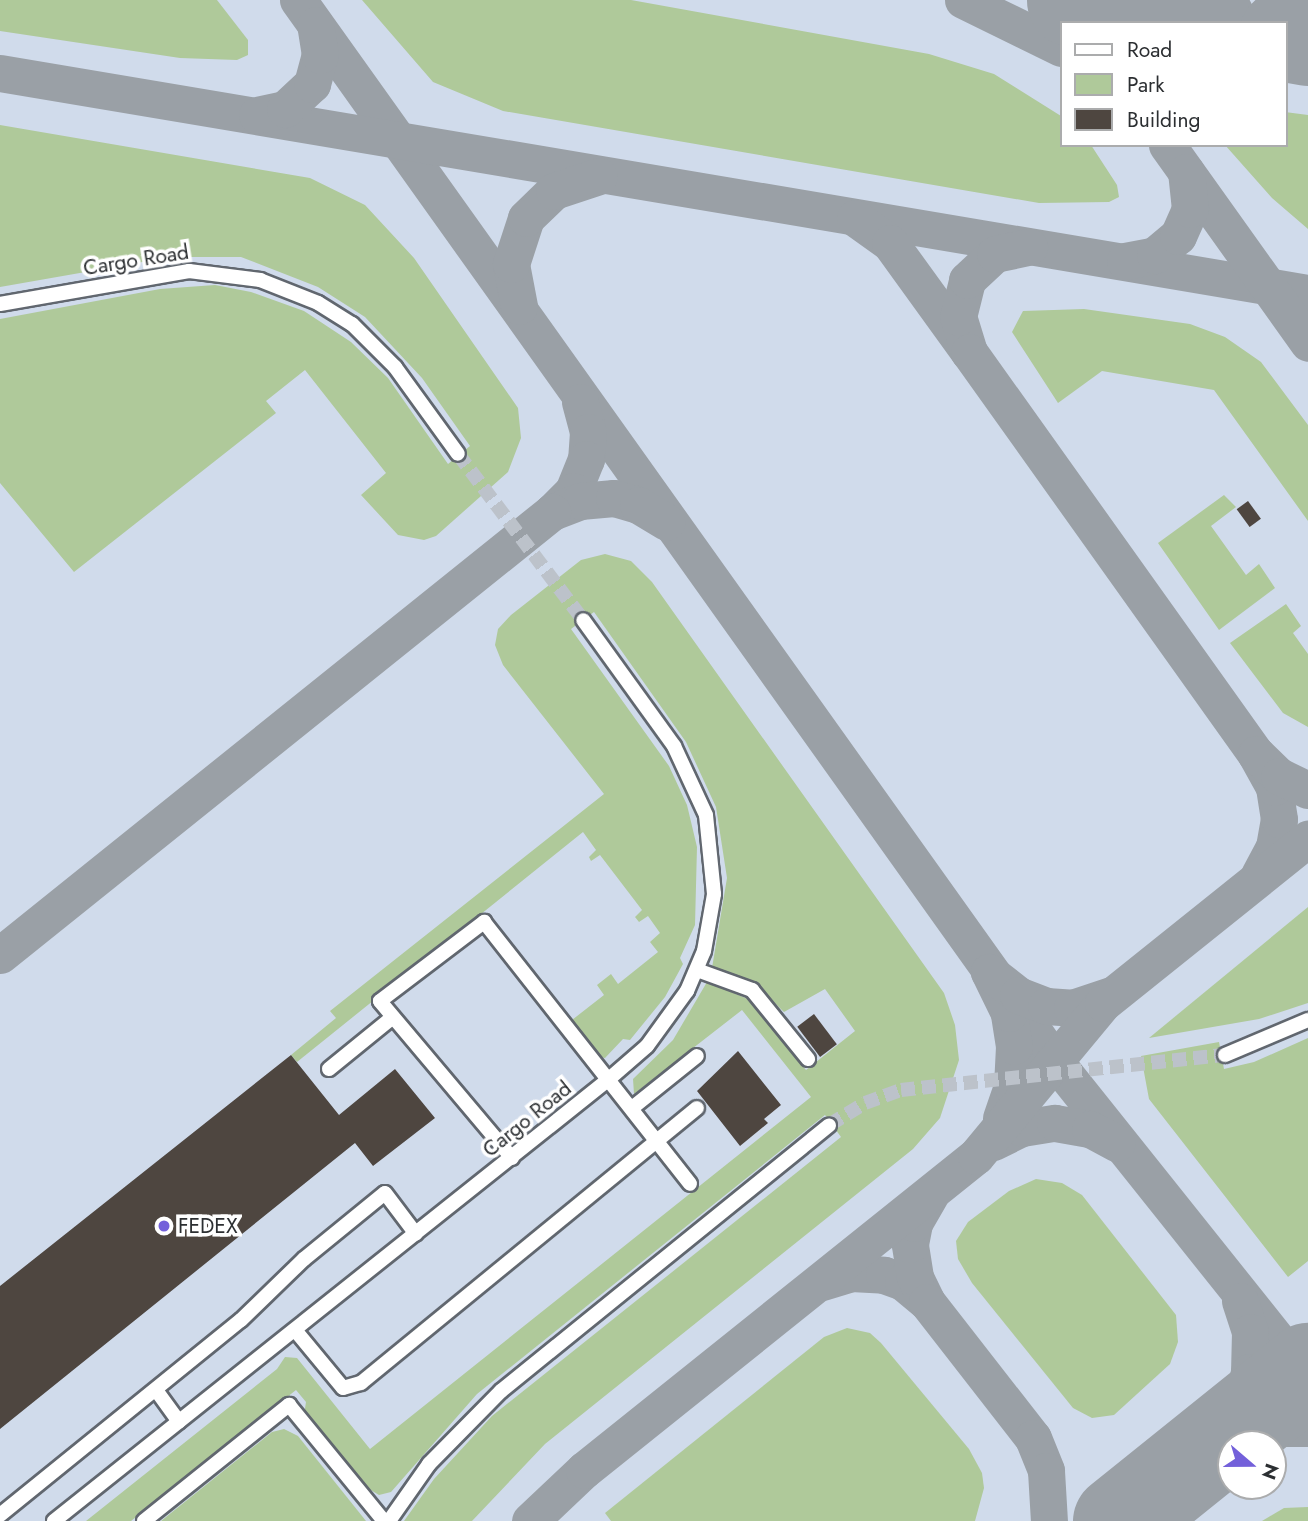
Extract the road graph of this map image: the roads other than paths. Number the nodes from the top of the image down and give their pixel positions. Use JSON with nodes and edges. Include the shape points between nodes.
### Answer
{"nodes":[{"id":1,"x":0,"y":304,"type":"edge"},
{"id":2,"x":458,"y":454,"type":"tunnel mouth"},
{"id":3,"x":583,"y":620,"type":"tunnel mouth"},
{"id":4,"x":697,"y":970,"type":"junction"},
{"id":5,"x":393,"y":1017,"type":"junction"},
{"id":6,"x":1308,"y":1020,"type":"edge"},
{"id":7,"x":1225,"y":1055,"type":"tunnel mouth"},
{"id":8,"x":697,"y":1056,"type":"dead end"},
{"id":9,"x":808,"y":1059,"type":"dead end"},
{"id":10,"x":329,"y":1069,"type":"dead end"},
{"id":11,"x":609,"y":1079,"type":"junction"},
{"id":12,"x":632,"y":1108,"type":"junction"},
{"id":13,"x":697,"y":1108,"type":"dead end"},
{"id":14,"x":829,"y":1125,"type":"tunnel mouth"},
{"id":15,"x":657,"y":1140,"type":"junction"},
{"id":16,"x":512,"y":1158,"type":"junction"},
{"id":17,"x":691,"y":1184,"type":"dead end"},
{"id":18,"x":416,"y":1234,"type":"junction"},
{"id":19,"x":295,"y":1330,"type":"junction"},
{"id":20,"x":156,"y":1390,"type":"junction"},
{"id":21,"x":179,"y":1422,"type":"junction"},
{"id":22,"x":0,"y":1515,"type":"edge"},
{"id":23,"x":54,"y":1521,"type":"edge"},
{"id":24,"x":144,"y":1521,"type":"edge"},
{"id":25,"x":384,"y":1521,"type":"edge"},
{"id":26,"x":389,"y":1521,"type":"edge"}],
"edges":[{"from":1,"to":2,"type":"street","name":"Cargo Road","via":[[178,272],[208,271],[260,281],[317,303],[352,324],[395,368]]},
{"from":3,"to":4,"type":"street","name":"Cargo Road","via":[[674,746],[706,815],[714,894]]},
{"from":4,"to":9,"type":"street","via":[[752,990]]},
{"from":4,"to":11,"type":"street","name":"Cargo Road","via":[[675,1011]]},
{"from":5,"to":10,"type":"street"},
{"from":5,"to":11,"type":"street","via":[[380,1001],[484,922]]},
{"from":5,"to":16,"type":"street"},
{"from":6,"to":7,"type":"street"},
{"from":8,"to":12,"type":"street"},
{"from":11,"to":12,"type":"street"},
{"from":11,"to":16,"type":"street","name":"Cargo Road"},
{"from":12,"to":15,"type":"street"},
{"from":13,"to":15,"type":"street"},
{"from":14,"to":26,"type":"street","via":[[501,1391],[447,1443]]},
{"from":15,"to":17,"type":"street"},
{"from":15,"to":19,"type":"street","via":[[361,1383],[343,1388]]},
{"from":16,"to":18,"type":"street","name":"Cargo Road"},
{"from":18,"to":19,"type":"street","name":"Cargo Road"},
{"from":18,"to":20,"type":"street","via":[[385,1193]]},
{"from":19,"to":21,"type":"street","name":"Cargo Road"},
{"from":20,"to":21,"type":"street"},
{"from":20,"to":22,"type":"street"},
{"from":21,"to":23,"type":"street","name":"Cargo Road"},
{"from":24,"to":25,"type":"street","via":[[289,1405]]}]}
